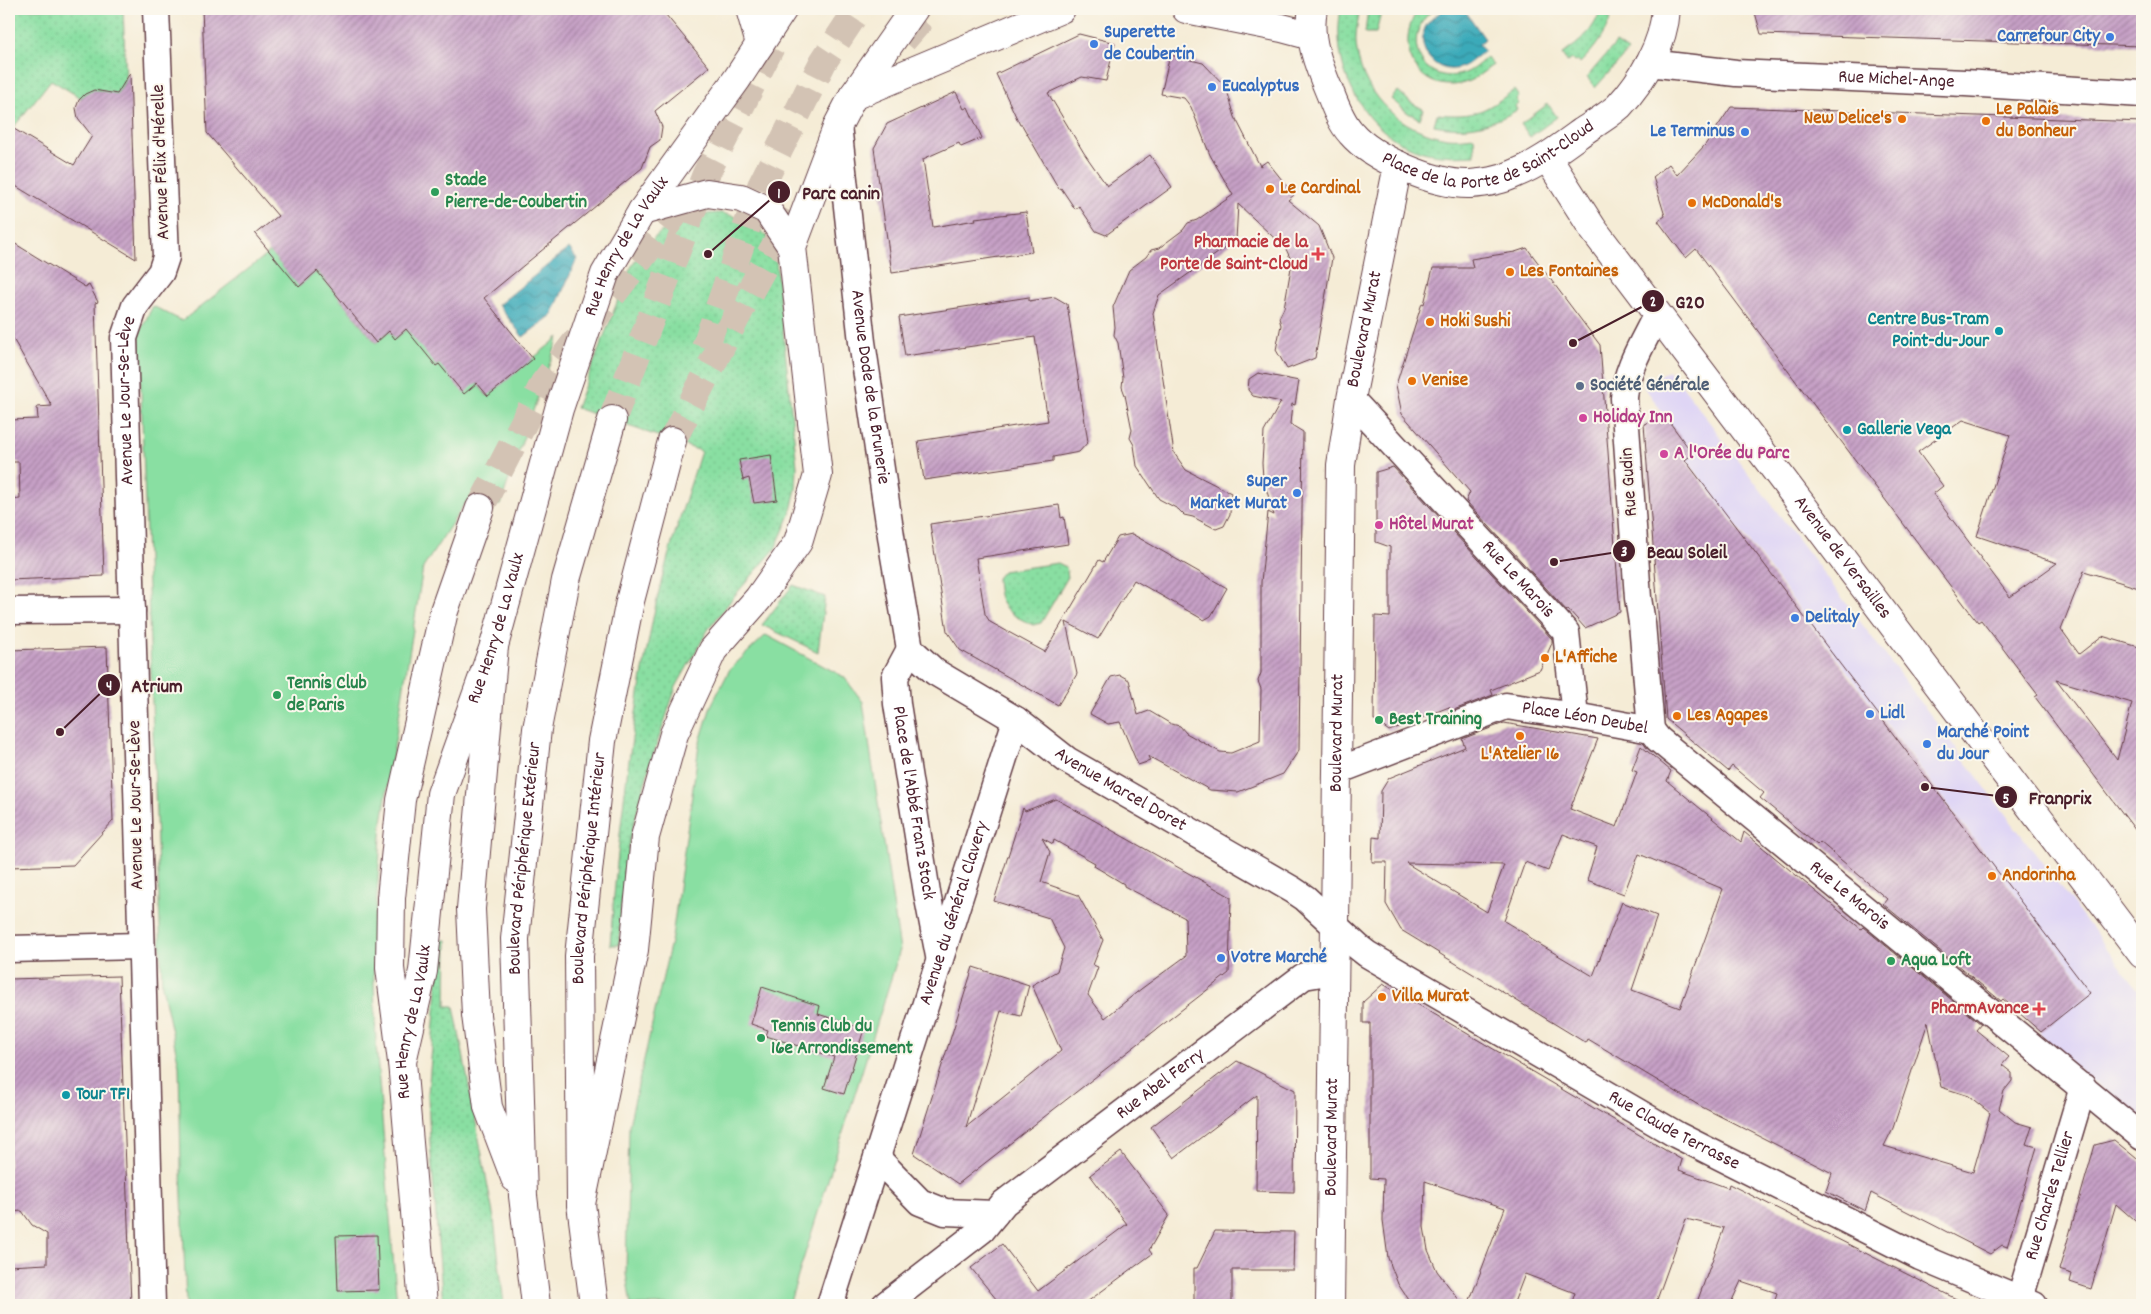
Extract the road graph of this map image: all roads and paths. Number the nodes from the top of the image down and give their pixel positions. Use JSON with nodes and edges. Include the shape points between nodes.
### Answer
{"nodes":[{"id":1,"x":156,"y":9,"type":"edge"},
{"id":2,"x":750,"y":9,"type":"edge"},
{"id":3,"x":782,"y":9,"type":"edge"},
{"id":4,"x":914,"y":9,"type":"edge"},
{"id":5,"x":1061,"y":9,"type":"edge"},
{"id":6,"x":1186,"y":9,"type":"edge"},
{"id":7,"x":1314,"y":9,"type":"edge"},
{"id":8,"x":1666,"y":9,"type":"edge"},
{"id":9,"x":1312,"y":36,"type":"junction"},
{"id":10,"x":760,"y":44,"type":"junction"},
{"id":11,"x":1649,"y":63,"type":"junction"},
{"id":12,"x":2142,"y":94,"type":"edge"},
{"id":13,"x":853,"y":96,"type":"junction"},
{"id":14,"x":838,"y":125,"type":"junction"},
{"id":15,"x":1547,"y":157,"type":"junction"},
{"id":16,"x":1398,"y":165,"type":"junction"},
{"id":17,"x":642,"y":211,"type":"junction"},
{"id":18,"x":792,"y":247,"type":"junction"},
{"id":19,"x":135,"y":306,"type":"joint"},
{"id":20,"x":1657,"y":314,"type":"junction"},
{"id":21,"x":1351,"y":399,"type":"junction"},
{"id":22,"x":612,"y":420,"type":"tunnel mouth"},
{"id":23,"x":672,"y":441,"type":"tunnel mouth"},
{"id":24,"x":480,"y":508,"type":"tunnel mouth"},
{"id":25,"x":1638,"y":598,"type":"joint"},
{"id":26,"x":132,"y":610,"type":"junction"},
{"id":27,"x":9,"y":611,"type":"edge"},
{"id":28,"x":494,"y":646,"type":"junction"},
{"id":29,"x":910,"y":649,"type":"junction"},
{"id":30,"x":1575,"y":716,"type":"junction"},
{"id":31,"x":1016,"y":720,"type":"junction"},
{"id":32,"x":1651,"y":730,"type":"junction"},
{"id":33,"x":1337,"y":770,"type":"junction"},
{"id":34,"x":1334,"y":924,"type":"junction"},
{"id":35,"x":141,"y":946,"type":"junction"},
{"id":36,"x":9,"y":948,"type":"edge"},
{"id":37,"x":2142,"y":954,"type":"edge"},
{"id":38,"x":940,"y":959,"type":"junction"},
{"id":39,"x":1333,"y":971,"type":"junction"},
{"id":40,"x":402,"y":1062,"type":"junction"},
{"id":41,"x":2083,"y":1088,"type":"junction"},
{"id":42,"x":2142,"y":1137,"type":"edge"},
{"id":43,"x":877,"y":1158,"type":"junction"},
{"id":44,"x":523,"y":1196,"type":"junction"},
{"id":45,"x":581,"y":1204,"type":"junction"},
{"id":46,"x":995,"y":1214,"type":"junction"},
{"id":47,"x":161,"y":1298,"type":"edge"},
{"id":48,"x":2024,"y":1303,"type":"edge"},
{"id":49,"x":423,"y":1305,"type":"edge"},
{"id":50,"x":536,"y":1305,"type":"edge"},
{"id":51,"x":594,"y":1305,"type":"edge"},
{"id":52,"x":830,"y":1305,"type":"edge"},
{"id":53,"x":885,"y":1305,"type":"edge"},
{"id":54,"x":1330,"y":1305,"type":"edge"}],
"edges":[{"from":1,"to":19,"type":"street","name":"Avenue Félix d'Hérelle","via":[[166,256],[161,272]]},
{"from":2,"to":10,"type":"main road"},
{"from":3,"to":10,"type":"main road","name":"Rue Henry de La Vaulx"},
{"from":4,"to":13,"type":"main road"},
{"from":5,"to":13,"type":"main road"},
{"from":6,"to":9,"type":"main road"},
{"from":7,"to":9,"type":"main road","name":"Place de la Porte de Saint-Cloud"},
{"from":8,"to":11,"type":"main road","name":"Place de la Porte de Saint-Cloud","via":[[1663,28]]},
{"from":9,"to":16,"type":"main road","name":"Place de la Porte de Saint-Cloud","via":[[1318,66],[1350,132],[1370,151]]},
{"from":10,"to":17,"type":"main road","name":"Rue Henry de La Vaulx"},
{"from":11,"to":12,"type":"street","name":"Rue Michel-Ange","via":[[1736,73]]},
{"from":11,"to":15,"type":"main road","name":"Place de la Porte de Saint-Cloud","via":[[1618,107]]},
{"from":13,"to":14,"type":"main road"},
{"from":14,"to":18,"type":"main road"},
{"from":14,"to":29,"type":"street","name":"Avenue Dode de la Brunerie","via":[[862,342]]},
{"from":15,"to":16,"type":"main road","name":"Place de la Porte de Saint-Cloud","via":[[1514,174],[1470,184],[1445,181]]},
{"from":15,"to":20,"type":"main road","name":"Avenue de Versailles","via":[[1593,229]]},
{"from":16,"to":21,"type":"main road","name":"Boulevard Murat"},
{"from":17,"to":18,"type":"main road","via":[[707,194],[741,198],[767,210]]},
{"from":17,"to":28,"type":"main road","name":"Rue Henry de La Vaulx","via":[[605,274],[559,409]]},
{"from":18,"to":45,"type":"main road","via":[[818,474],[798,542],[758,599],[713,650],[674,734],[645,836],[634,950]]},
{"from":19,"to":26,"type":"street","name":"Avenue Le Jour-Se-Lève","via":[[124,338]]},
{"from":20,"to":25,"type":"street","name":"Rue Gudin","via":[[1625,382]]},
{"from":20,"to":37,"type":"main road","name":"Avenue de Versailles"},
{"from":21,"to":30,"type":"street","name":"Rue Le Marois","via":[[1566,632]]},
{"from":21,"to":33,"type":"main road","name":"Boulevard Murat","via":[[1341,465]]},
{"from":22,"to":44,"type":"main road","name":"Boulevard Périphérique Extérieur","via":[[566,580],[536,739],[515,939]]},
{"from":23,"to":45,"type":"main road","name":"Boulevard Périphérique Intérieur","via":[[630,601],[602,741],[579,956]]},
{"from":24,"to":40,"type":"main road","via":[[444,611],[401,800],[391,898],[390,968]]},
{"from":25,"to":32,"type":"street","name":"Place Léon Deubel"},
{"from":26,"to":27,"type":"street"},
{"from":26,"to":35,"type":"street","name":"Avenue Le Jour-Se-Lève"},
{"from":28,"to":40,"type":"main road","name":"Rue Henry de La Vaulx","via":[[440,794],[423,971]]},
{"from":28,"to":44,"type":"main road","via":[[471,909],[476,1015],[488,1107]]},
{"from":29,"to":31,"type":"street","name":"Avenue Marcel Doret","via":[[935,672]]},
{"from":29,"to":38,"type":"street","name":"Place de l'Abbé Franz Stock","via":[[895,678],[897,704],[926,893]]},
{"from":30,"to":32,"type":"street","name":"Place Léon Deubel"},
{"from":30,"to":33,"type":"street","name":"Place Léon Deubel","via":[[1506,706]]},
{"from":31,"to":34,"type":"street","name":"Avenue Marcel Doret","via":[[1067,760],[1293,890]]},
{"from":31,"to":38,"type":"street","name":"Avenue du Général Clavery"},
{"from":32,"to":41,"type":"street","name":"Rue Le Marois"},
{"from":33,"to":34,"type":"main road","name":"Boulevard Murat"},
{"from":34,"to":39,"type":"main road","name":"Boulevard Murat"},
{"from":34,"to":48,"type":"street","name":"Rue Claude Terrasse","via":[[1367,954],[1677,1135],[1920,1257]]},
{"from":35,"to":36,"type":"street"},
{"from":35,"to":47,"type":"street","name":"Avenue Le Jour-Se-Lève"},
{"from":38,"to":43,"type":"street","name":"Avenue du Général Clavery"},
{"from":39,"to":46,"type":"street","name":"Rue Abel Ferry","via":[[1304,976],[1004,1203]]},
{"from":39,"to":54,"type":"main road","name":"Boulevard Murat"},
{"from":40,"to":49,"type":"main road","name":"Rue Henry de La Vaulx"},
{"from":41,"to":42,"type":"street","name":"Rue Le Marois"},
{"from":41,"to":48,"type":"street","name":"Rue Charles Tellier"},
{"from":43,"to":46,"type":"street","via":[[920,1202],[945,1212]]},
{"from":43,"to":52,"type":"street","name":"Avenue du Général Clavery"},
{"from":44,"to":50,"type":"main road","name":"Boulevard Périphérique Extérieur"},
{"from":45,"to":51,"type":"main road","name":"Boulevard Périphérique Intérieur"},
{"from":46,"to":53,"type":"street","name":"Rue Abel Ferry","via":[[982,1230]]}]}
